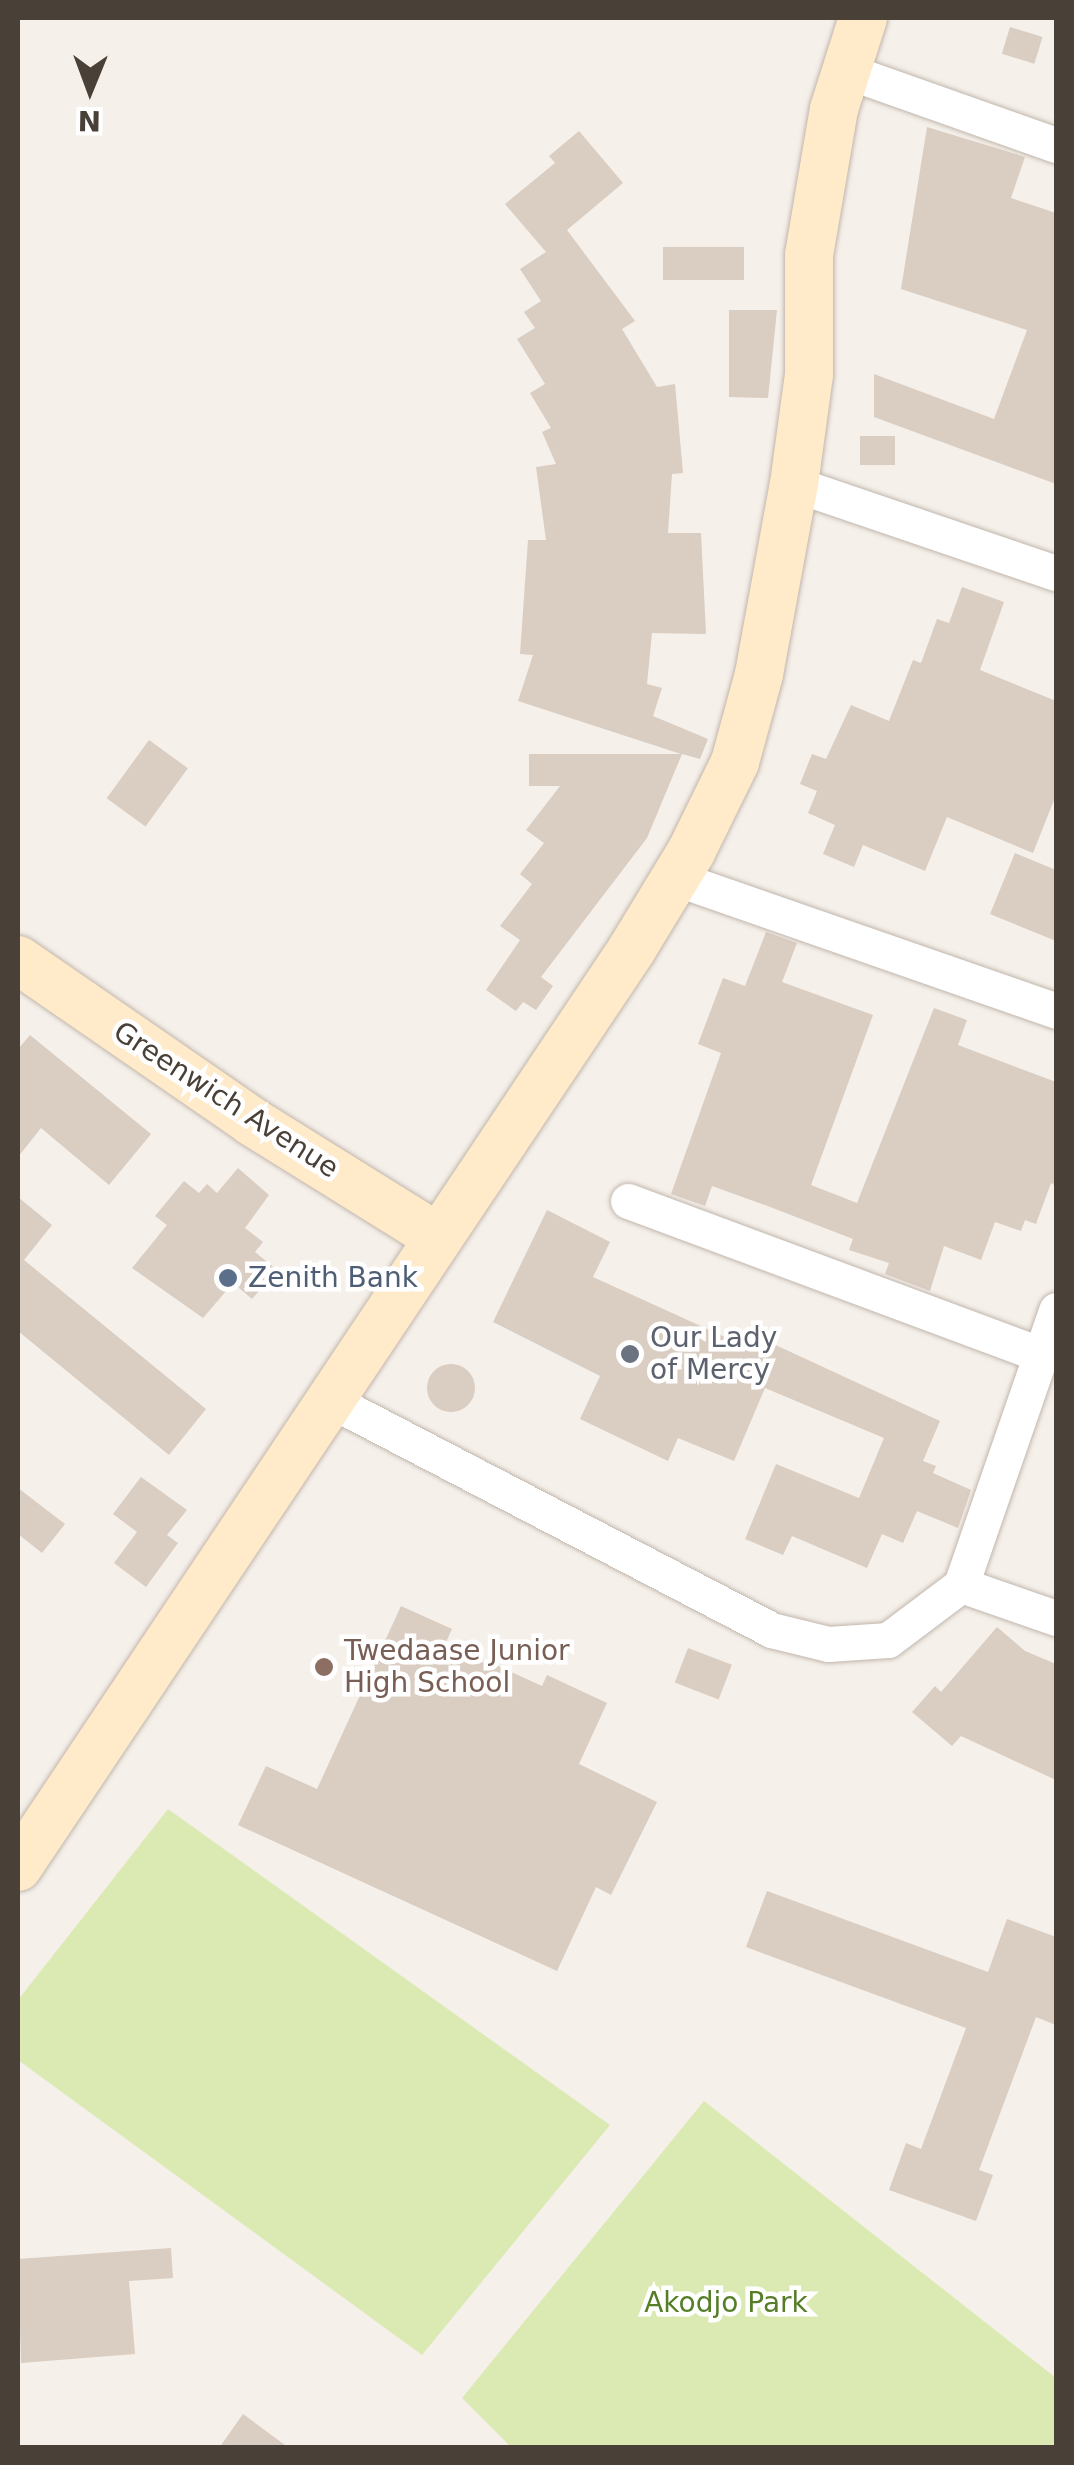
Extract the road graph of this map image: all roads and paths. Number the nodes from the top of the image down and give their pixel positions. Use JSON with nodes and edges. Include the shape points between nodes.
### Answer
{"nodes":[{"id":1,"x":864,"y":18,"type":"edge"},
{"id":2,"x":847,"y":71,"type":"junction"},
{"id":3,"x":1056,"y":146,"type":"edge"},
{"id":4,"x":794,"y":484,"type":"junction"},
{"id":5,"x":1056,"y":573,"type":"edge"},
{"id":6,"x":675,"y":878,"type":"junction"},
{"id":7,"x":18,"y":960,"type":"edge"},
{"id":8,"x":1056,"y":1012,"type":"edge"},
{"id":9,"x":628,"y":1202,"type":"dead end"},
{"id":10,"x":436,"y":1236,"type":"junction"},
{"id":11,"x":1056,"y":1310,"type":"edge"},
{"id":12,"x":1041,"y":1355,"type":"junction"},
{"id":13,"x":328,"y":1398,"type":"junction"},
{"id":14,"x":961,"y":1585,"type":"junction"},
{"id":15,"x":1056,"y":1618,"type":"edge"},
{"id":16,"x":18,"y":1868,"type":"edge"}],
"edges":[{"from":1,"to":2,"type":"street"},
{"from":2,"to":3,"type":"street"},
{"from":2,"to":4,"type":"street","via":[[809,255],[809,374]]},
{"from":4,"to":5,"type":"street"},
{"from":4,"to":6,"type":"street","via":[[760,674],[735,762]]},
{"from":6,"to":8,"type":"street"},
{"from":6,"to":10,"type":"street"},
{"from":7,"to":10,"type":"street","name":"Greenwich Avenue","via":[[252,1121]]},
{"from":9,"to":12,"type":"street"},
{"from":10,"to":13,"type":"street"},
{"from":11,"to":12,"type":"street"},
{"from":12,"to":14,"type":"street"},
{"from":13,"to":14,"type":"street","via":[[770,1630],[828,1644],[888,1640]]},
{"from":13,"to":16,"type":"street"},
{"from":14,"to":15,"type":"street"}]}
